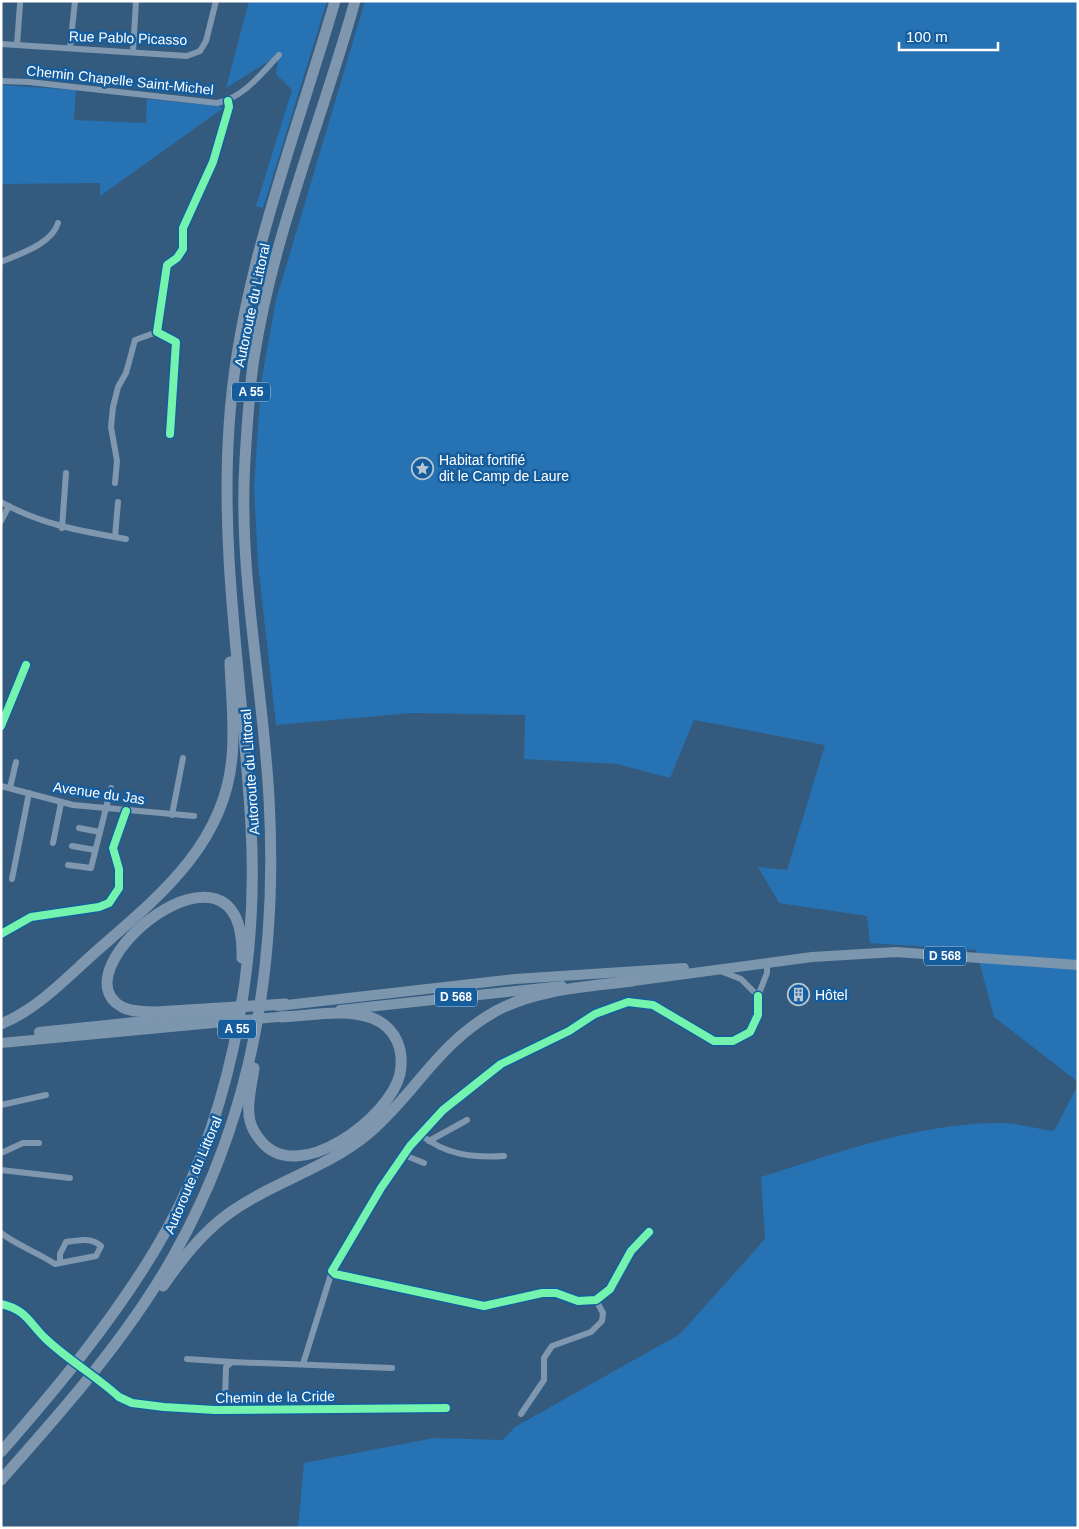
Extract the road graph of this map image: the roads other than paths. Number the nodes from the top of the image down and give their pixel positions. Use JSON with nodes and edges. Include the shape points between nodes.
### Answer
{"nodes":[{"id":1,"x":75,"y":1,"type":"edge"},
{"id":2,"x":136,"y":1,"type":"edge"},
{"id":3,"x":216,"y":1,"type":"edge"},
{"id":4,"x":335,"y":1,"type":"edge"},
{"id":5,"x":355,"y":1,"type":"edge"},
{"id":6,"x":20,"y":4,"type":"dead end"},
{"id":7,"x":1,"y":44,"type":"edge"},
{"id":8,"x":17,"y":45,"type":"junction"},
{"id":9,"x":70,"y":48,"type":"junction"},
{"id":10,"x":133,"y":52,"type":"junction"},
{"id":11,"x":279,"y":56,"type":"dead end"},
{"id":12,"x":1,"y":81,"type":"edge"},
{"id":13,"x":228,"y":101,"type":"junction"},
{"id":14,"x":58,"y":223,"type":"dead end"},
{"id":15,"x":1,"y":262,"type":"edge"},
{"id":16,"x":157,"y":332,"type":"junction"},
{"id":17,"x":170,"y":434,"type":"dead end"},
{"id":18,"x":66,"y":473,"type":"dead end"},
{"id":19,"x":115,"y":483,"type":"dead end"},
{"id":20,"x":1,"y":502,"type":"edge"},
{"id":21,"x":118,"y":502,"type":"dead end"},
{"id":22,"x":9,"y":506,"type":"junction"},
{"id":23,"x":1,"y":521,"type":"edge"},
{"id":24,"x":62,"y":528,"type":"junction"},
{"id":25,"x":115,"y":537,"type":"junction"},
{"id":26,"x":126,"y":540,"type":"dead end"},
{"id":27,"x":227,"y":540,"type":"junction"},
{"id":28,"x":26,"y":666,"type":"dead end"},
{"id":29,"x":1,"y":726,"type":"edge"},
{"id":30,"x":183,"y":758,"type":"dead end"},
{"id":31,"x":16,"y":762,"type":"dead end"},
{"id":32,"x":1,"y":786,"type":"edge"},
{"id":33,"x":10,"y":788,"type":"junction"},
{"id":34,"x":111,"y":788,"type":"dead end"},
{"id":35,"x":29,"y":794,"type":"junction"},
{"id":36,"x":269,"y":796,"type":"junction"},
{"id":37,"x":61,"y":803,"type":"junction"},
{"id":38,"x":107,"y":809,"type":"junction"},
{"id":39,"x":126,"y":811,"type":"junction"},
{"id":40,"x":172,"y":815,"type":"junction"},
{"id":41,"x":194,"y":816,"type":"dead end"},
{"id":42,"x":79,"y":828,"type":"dead end"},
{"id":43,"x":100,"y":832,"type":"junction"},
{"id":44,"x":53,"y":843,"type":"dead end"},
{"id":45,"x":72,"y":846,"type":"dead end"},
{"id":46,"x":95,"y":850,"type":"junction"},
{"id":47,"x":68,"y":865,"type":"dead end"},
{"id":48,"x":12,"y":879,"type":"dead end"},
{"id":49,"x":1,"y":934,"type":"edge"},
{"id":50,"x":766,"y":961,"type":"junction"},
{"id":51,"x":750,"y":963,"type":"junction"},
{"id":52,"x":1078,"y":965,"type":"edge"},
{"id":53,"x":716,"y":971,"type":"junction"},
{"id":54,"x":632,"y":981,"type":"junction"},
{"id":55,"x":745,"y":982,"type":"junction"},
{"id":56,"x":758,"y":996,"type":"junction"},
{"id":57,"x":289,"y":1004,"type":"joint"},
{"id":58,"x":224,"y":1014,"type":"junction"},
{"id":59,"x":281,"y":1017,"type":"junction"},
{"id":60,"x":1,"y":1024,"type":"edge"},
{"id":61,"x":1,"y":1036,"type":"edge"},
{"id":62,"x":1,"y":1043,"type":"edge"},
{"id":63,"x":46,"y":1095,"type":"dead end"},
{"id":64,"x":1,"y":1105,"type":"edge"},
{"id":65,"x":467,"y":1120,"type":"dead end"},
{"id":66,"x":420,"y":1134,"type":"junction"},
{"id":67,"x":429,"y":1141,"type":"junction"},
{"id":68,"x":39,"y":1142,"type":"dead end"},
{"id":69,"x":1,"y":1153,"type":"edge"},
{"id":70,"x":404,"y":1155,"type":"junction"},
{"id":71,"x":504,"y":1156,"type":"dead end"},
{"id":72,"x":424,"y":1163,"type":"dead end"},
{"id":73,"x":1,"y":1170,"type":"edge"},
{"id":74,"x":192,"y":1174,"type":"junction"},
{"id":75,"x":70,"y":1178,"type":"dead end"},
{"id":76,"x":649,"y":1232,"type":"dead end"},
{"id":77,"x":1,"y":1233,"type":"edge"},
{"id":78,"x":60,"y":1263,"type":"junction"},
{"id":79,"x":332,"y":1271,"type":"junction"},
{"id":80,"x":596,"y":1300,"type":"junction"},
{"id":81,"x":1,"y":1304,"type":"edge"},
{"id":82,"x":187,"y":1359,"type":"dead end"},
{"id":83,"x":232,"y":1362,"type":"junction"},
{"id":84,"x":303,"y":1364,"type":"junction"},
{"id":85,"x":392,"y":1368,"type":"dead end"},
{"id":86,"x":446,"y":1408,"type":"dead end"},
{"id":87,"x":215,"y":1410,"type":"junction"},
{"id":88,"x":521,"y":1414,"type":"dead end"},
{"id":89,"x":1,"y":1452,"type":"edge"},
{"id":90,"x":3,"y":1478,"type":"edge"}],
"edges":[{"from":1,"to":9,"type":"street"},
{"from":2,"to":10,"type":"street"},
{"from":3,"to":10,"type":"street","name":"Rue Pablo Picasso","via":[[206,41],[200,51],[187,56]]},
{"from":4,"to":27,"type":"highway","name":"Autoroute du Littoral","number":"A 55","via":[[258,251],[243,320],[228,427]]},
{"from":5,"to":36,"type":"highway","name":"Autoroute du Littoral","number":"A 55","via":[[277,254],[253,366],[244,465],[246,539]]},
{"from":6,"to":8,"type":"street"},
{"from":7,"to":8,"type":"street","name":"Rue Pablo Picasso"},
{"from":8,"to":9,"type":"street","name":"Rue Pablo Picasso"},
{"from":9,"to":10,"type":"street","name":"Rue Pablo Picasso"},
{"from":11,"to":13,"type":"street","name":"Chemin Chapelle Saint-Michel","via":[[248,88]]},
{"from":12,"to":13,"type":"street","name":"Chemin Chapelle Saint-Michel","via":[[217,103]]},
{"from":13,"to":16,"type":"street","via":[[230,107],[213,162],[183,228],[183,249],[167,264]]},
{"from":14,"to":15,"type":"street","via":[[52,235]]},
{"from":16,"to":17,"type":"street","via":[[176,342]]},
{"from":16,"to":19,"type":"street","via":[[135,340],[126,373],[118,386],[111,427],[117,461]]},
{"from":18,"to":24,"type":"street"},
{"from":20,"to":22,"type":"street"},
{"from":21,"to":25,"type":"street"},
{"from":22,"to":23,"type":"street"},
{"from":22,"to":24,"type":"street"},
{"from":24,"to":25,"type":"street"},
{"from":25,"to":26,"type":"street"},
{"from":27,"to":60,"type":"highway","via":[[234,732],[226,790],[210,832],[192,861],[154,902],[33,1006]]},
{"from":27,"to":74,"type":"highway","name":"Autoroute du Littoral","number":"A 55","via":[[252,831],[250,940],[233,1047],[222,1091]]},
{"from":28,"to":29,"type":"street"},
{"from":30,"to":40,"type":"street"},
{"from":31,"to":33,"type":"street"},
{"from":32,"to":33,"type":"street","name":"Avenue du Jas"},
{"from":33,"to":35,"type":"street","name":"Avenue du Jas"},
{"from":34,"to":38,"type":"street"},
{"from":35,"to":37,"type":"street","name":"Avenue du Jas"},
{"from":35,"to":48,"type":"street"},
{"from":36,"to":59,"type":"highway","via":[[274,862],[273,945],[250,1120],[254,1132],[269,1149],[283,1156],[304,1156],[336,1143],[379,1107],[400,1075],[399,1046],[382,1023],[363,1015]]},
{"from":36,"to":90,"type":"highway","name":"Autoroute du Littoral","number":"A 55","via":[[270,911],[262,1000],[250,1063],[218,1161],[174,1256],[150,1293],[67,1404]]},
{"from":37,"to":38,"type":"street","name":"Avenue du Jas"},
{"from":37,"to":44,"type":"street"},
{"from":38,"to":39,"type":"street","name":"Avenue du Jas"},
{"from":38,"to":43,"type":"street"},
{"from":39,"to":40,"type":"street","name":"Avenue du Jas"},
{"from":39,"to":49,"type":"street","via":[[113,848],[119,869],[119,888],[109,903],[32,917]]},
{"from":40,"to":41,"type":"street","name":"Avenue du Jas"},
{"from":42,"to":43,"type":"street"},
{"from":43,"to":46,"type":"street"},
{"from":45,"to":46,"type":"street"},
{"from":46,"to":47,"type":"street","via":[[90,868]]},
{"from":50,"to":51,"type":"main road","number":"D 568"},
{"from":50,"to":52,"type":"main road","number":"D 568","via":[[896,952]]},
{"from":50,"to":56,"type":"street"},
{"from":51,"to":53,"type":"main road","number":"D 568"},
{"from":51,"to":55,"type":"street","via":[[744,975]]},
{"from":51,"to":57,"type":"main road","number":"D 568","via":[[515,979]]},
{"from":53,"to":54,"type":"main road","number":"D 568"},
{"from":53,"to":55,"type":"street","via":[[732,974]]},
{"from":54,"to":59,"type":"main road","number":"D 568"},
{"from":54,"to":90,"type":"highway","via":[[550,992],[497,1011],[451,1043],[368,1134],[342,1153],[222,1219],[192,1247],[108,1362]]},
{"from":55,"to":56,"type":"street"},
{"from":56,"to":66,"type":"street","via":[[758,1015],[750,1032],[733,1041],[714,1042],[653,1005],[637,1002],[615,1005],[501,1064],[443,1110]]},
{"from":57,"to":58,"type":"highway"},
{"from":58,"to":59,"type":"main road","number":"D 568"},
{"from":58,"to":61,"type":"main road","number":"D 568"},
{"from":58,"to":62,"type":"main road","number":"D 568"},
{"from":58,"to":74,"type":"highway","via":[[156,1012],[121,1006],[111,996],[106,978],[110,965],[125,942],[148,921],[182,900],[197,898],[218,902],[234,914],[240,929],[242,970],[234,1029]]},
{"from":63,"to":64,"type":"street"},
{"from":65,"to":67,"type":"street"},
{"from":66,"to":67,"type":"street"},
{"from":66,"to":70,"type":"street"},
{"from":67,"to":71,"type":"street","via":[[478,1158]]},
{"from":68,"to":69,"type":"street","via":[[23,1143]]},
{"from":70,"to":72,"type":"street"},
{"from":70,"to":79,"type":"street"},
{"from":73,"to":75,"type":"street"},
{"from":74,"to":89,"type":"highway","name":"Autoroute du Littoral","number":"A 55","via":[[157,1246],[114,1313],[54,1392]]},
{"from":76,"to":80,"type":"street","via":[[631,1251],[610,1289]]},
{"from":77,"to":78,"type":"street","via":[[16,1245],[36,1251],[55,1264]]},
{"from":78,"to":78,"type":"street","via":[[96,1256],[102,1246],[95,1240],[66,1242]]},
{"from":79,"to":80,"type":"street","via":[[437,1298],[484,1306],[542,1293],[556,1293],[578,1301]]},
{"from":79,"to":84,"type":"street"},
{"from":80,"to":88,"type":"street","via":[[603,1313],[602,1321],[591,1332],[552,1346],[544,1358],[544,1380]]},
{"from":81,"to":87,"type":"street","name":"Chemin de la Cride","via":[[29,1317],[46,1339],[119,1397],[132,1403]]},
{"from":82,"to":83,"type":"street"},
{"from":83,"to":84,"type":"street"},
{"from":83,"to":87,"type":"street","name":"Chemin de la Cride","via":[[226,1367],[225,1400]]},
{"from":84,"to":85,"type":"street"},
{"from":86,"to":87,"type":"street","name":"Chemin de la Cride"}]}
